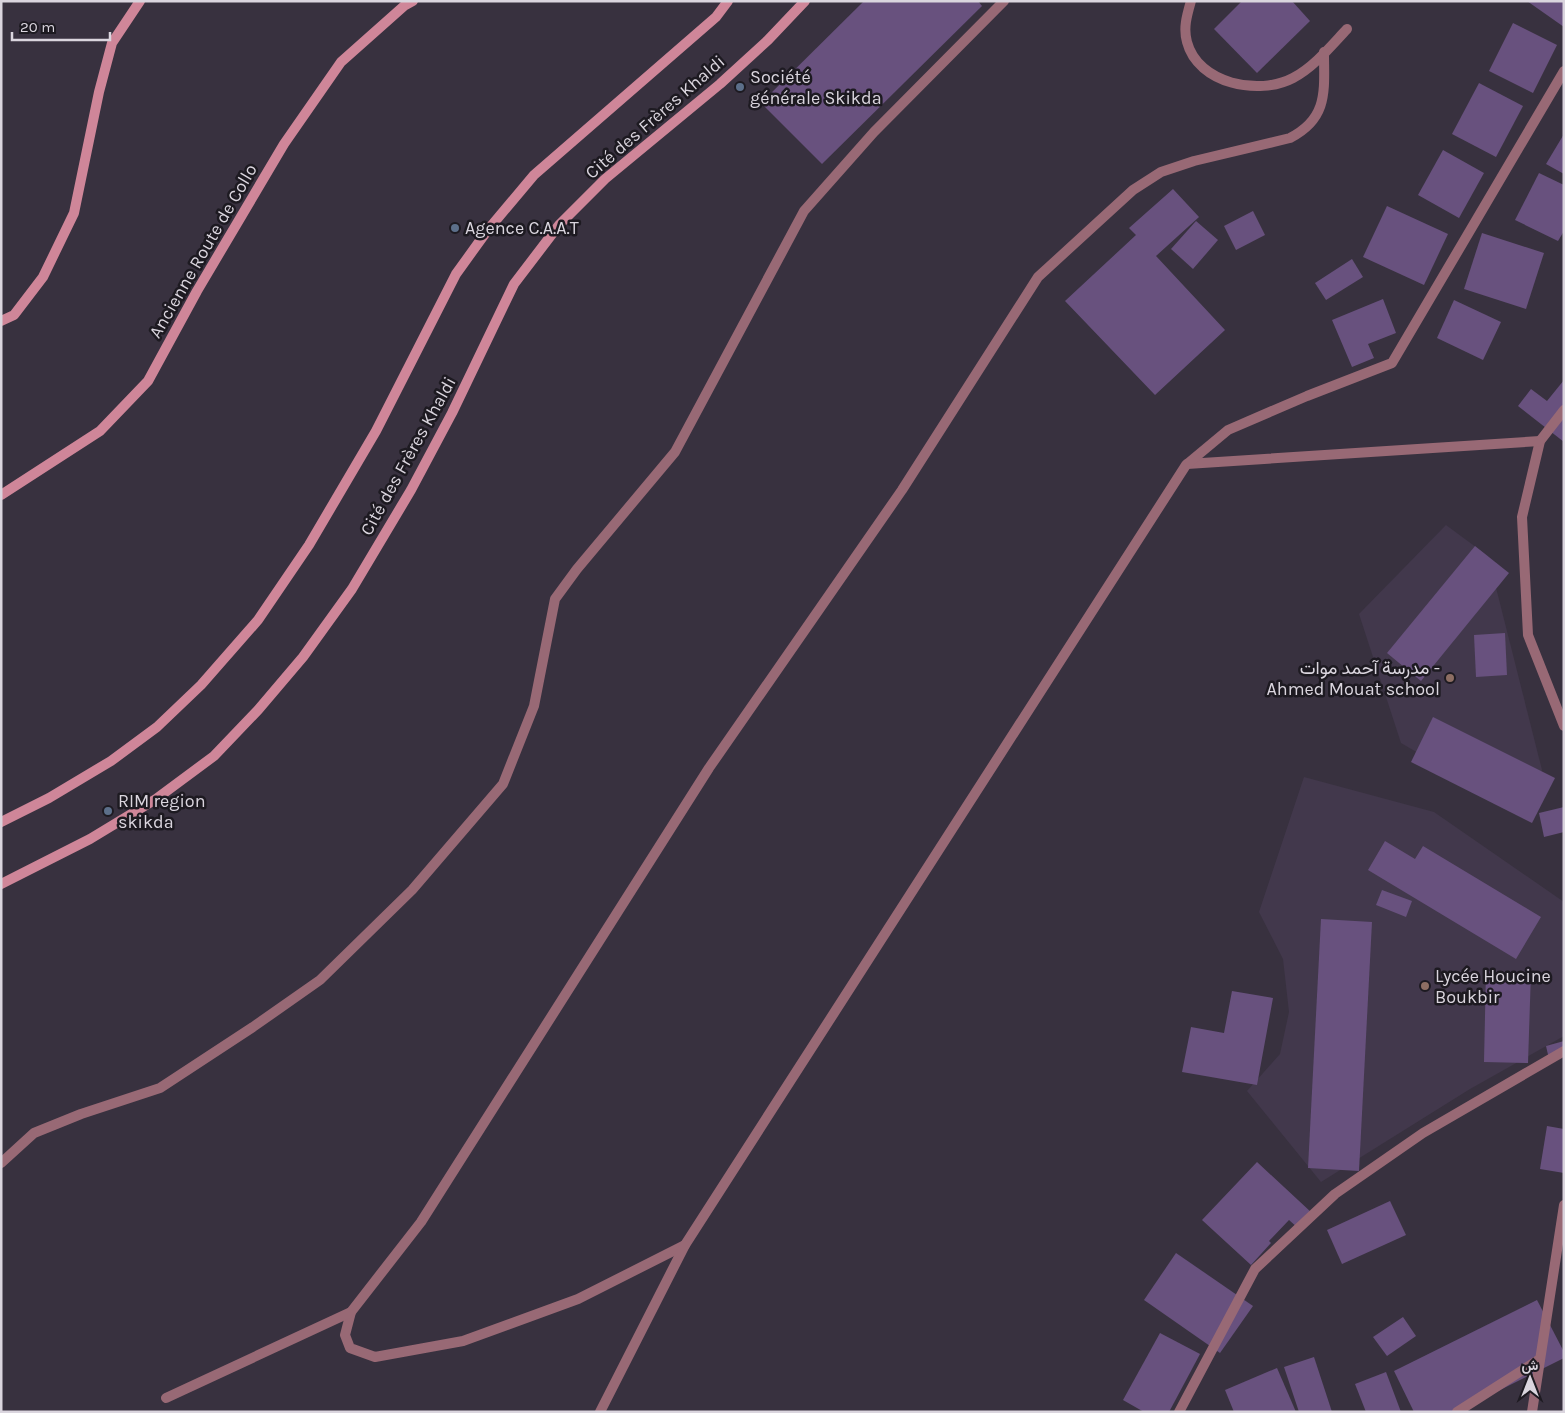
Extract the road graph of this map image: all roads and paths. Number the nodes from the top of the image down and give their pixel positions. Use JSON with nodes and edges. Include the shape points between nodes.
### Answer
{"nodes":[{"id":1,"x":140,"y":1,"type":"edge"},
{"id":2,"x":413,"y":1,"type":"edge"},
{"id":3,"x":728,"y":1,"type":"edge"},
{"id":4,"x":805,"y":1,"type":"edge"},
{"id":5,"x":1004,"y":1,"type":"edge"},
{"id":6,"x":1191,"y":1,"type":"edge"},
{"id":7,"x":1347,"y":29,"type":"dead end"},
{"id":8,"x":1324,"y":52,"type":"junction"},
{"id":9,"x":1564,"y":71,"type":"edge"},
{"id":10,"x":1,"y":321,"type":"edge"},
{"id":11,"x":1564,"y":410,"type":"edge"},
{"id":12,"x":1540,"y":441,"type":"junction"},
{"id":13,"x":1186,"y":464,"type":"junction"},
{"id":14,"x":1,"y":495,"type":"edge"},
{"id":15,"x":1564,"y":726,"type":"edge"},
{"id":16,"x":1,"y":822,"type":"edge"},
{"id":17,"x":1,"y":884,"type":"edge"},
{"id":18,"x":1564,"y":1051,"type":"edge"},
{"id":19,"x":1,"y":1163,"type":"edge"},
{"id":20,"x":1564,"y":1205,"type":"edge"},
{"id":21,"x":686,"y":1245,"type":"junction"},
{"id":22,"x":351,"y":1312,"type":"junction"},
{"id":23,"x":1540,"y":1359,"type":"junction"},
{"id":24,"x":166,"y":1398,"type":"dead end"},
{"id":25,"x":600,"y":1412,"type":"edge"},
{"id":26,"x":1178,"y":1412,"type":"edge"},
{"id":27,"x":1457,"y":1412,"type":"edge"},
{"id":28,"x":1532,"y":1412,"type":"edge"}],
"edges":[{"from":1,"to":10,"type":"main road","via":[[112,43],[74,213],[43,277],[14,315]]},
{"from":2,"to":14,"type":"main road","name":"Ancienne Route de Collo","via":[[342,62],[290,136],[148,381],[100,431]]},
{"from":3,"to":16,"type":"main road","name":"Cité des Frères Khaldi","via":[[716,17],[534,174],[487,231],[456,274],[376,431],[309,545],[258,620],[201,685],[157,727],[111,760],[50,798]]},
{"from":4,"to":17,"type":"main road","name":"Cité des Frères Khaldi","via":[[720,84],[605,179],[559,225],[514,284],[452,413],[352,589],[258,710],[214,756],[156,799],[90,839]]},
{"from":5,"to":19,"type":"street","via":[[874,132],[804,211],[674,452],[555,600],[534,706],[503,784],[484,807],[412,890],[320,980],[160,1088],[34,1133]]},
{"from":6,"to":8,"type":"street","via":[[1185,28],[1192,56],[1201,67],[1227,81],[1251,86],[1276,84],[1306,70]]},
{"from":7,"to":8,"type":"street"},
{"from":8,"to":22,"type":"street","via":[[1325,94],[1314,121],[1303,131],[1290,138],[1161,172],[1134,190],[1038,277],[902,490],[710,768],[421,1222]]},
{"from":9,"to":13,"type":"street","via":[[1392,363],[1228,430]]},
{"from":11,"to":12,"type":"street"},
{"from":12,"to":13,"type":"street"},
{"from":12,"to":15,"type":"street","via":[[1522,517],[1528,635]]},
{"from":13,"to":21,"type":"street"},
{"from":18,"to":26,"type":"street","via":[[1423,1133],[1334,1194],[1254,1269]]},
{"from":20,"to":23,"type":"street"},
{"from":21,"to":22,"type":"street","via":[[578,1299],[463,1340],[375,1357],[350,1348],[344,1335]]},
{"from":21,"to":25,"type":"street"},
{"from":22,"to":24,"type":"street"},
{"from":23,"to":27,"type":"street"},
{"from":23,"to":28,"type":"street"}]}
